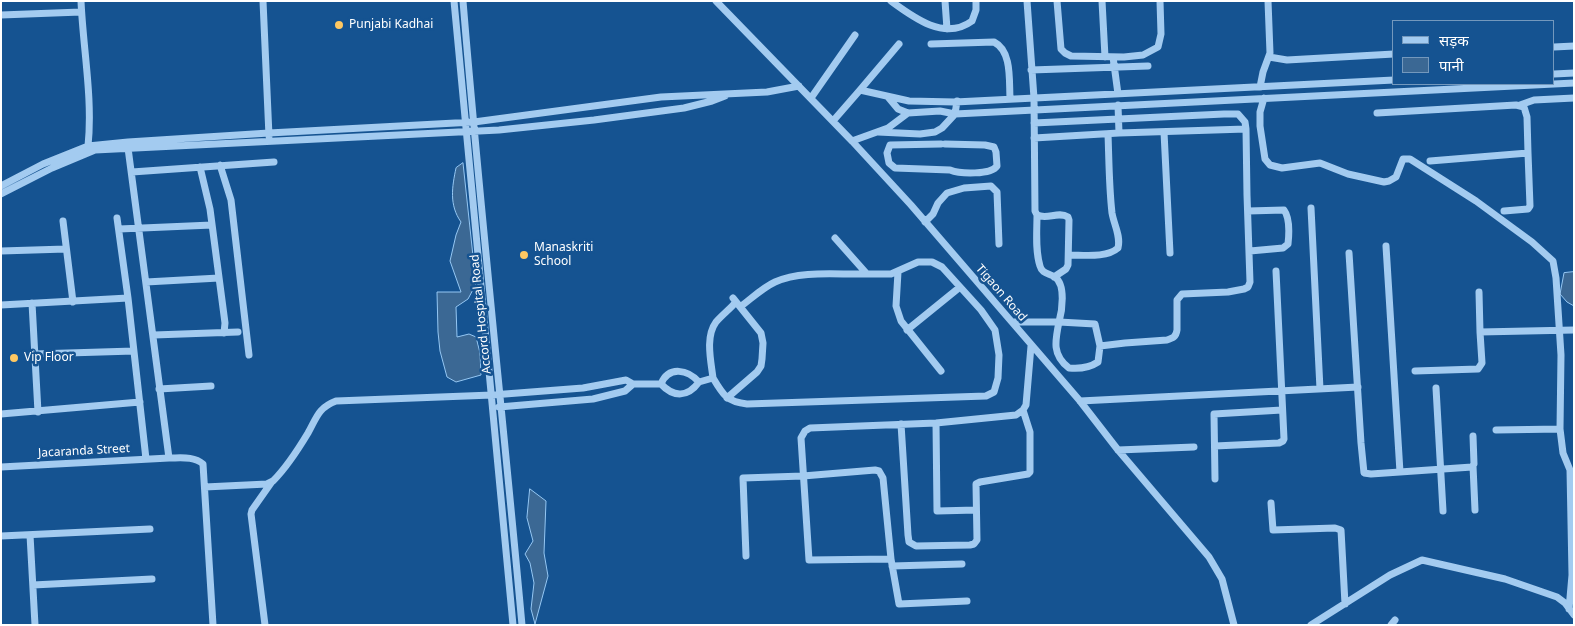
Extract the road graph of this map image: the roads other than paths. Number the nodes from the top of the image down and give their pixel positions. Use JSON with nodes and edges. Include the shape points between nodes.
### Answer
{"nodes":[{"id":1,"x":81,"y":1,"type":"edge"},
{"id":2,"x":263,"y":1,"type":"edge"},
{"id":3,"x":454,"y":1,"type":"edge"},
{"id":4,"x":463,"y":1,"type":"edge"},
{"id":5,"x":716,"y":1,"type":"edge"},
{"id":6,"x":891,"y":1,"type":"edge"},
{"id":7,"x":945,"y":1,"type":"edge"},
{"id":8,"x":976,"y":1,"type":"edge"},
{"id":9,"x":1027,"y":1,"type":"edge"},
{"id":10,"x":1057,"y":1,"type":"edge"},
{"id":11,"x":1102,"y":1,"type":"edge"},
{"id":12,"x":1160,"y":1,"type":"edge"},
{"id":13,"x":1268,"y":1,"type":"edge"},
{"id":14,"x":81,"y":12,"type":"junction"},
{"id":15,"x":1,"y":15,"type":"edge"},
{"id":16,"x":947,"y":29,"type":"junction"},
{"id":17,"x":855,"y":35,"type":"dead end"},
{"id":18,"x":899,"y":44,"type":"dead end"},
{"id":19,"x":931,"y":44,"type":"dead end"},
{"id":20,"x":1574,"y":46,"type":"edge"},
{"id":21,"x":1555,"y":47,"type":"edge"},
{"id":22,"x":1392,"y":54,"type":"edge"},
{"id":23,"x":1113,"y":56,"type":"junction"},
{"id":24,"x":1105,"y":57,"type":"junction"},
{"id":25,"x":1269,"y":57,"type":"junction"},
{"id":26,"x":1148,"y":66,"type":"dead end"},
{"id":27,"x":1115,"y":68,"type":"junction"},
{"id":28,"x":1031,"y":70,"type":"junction"},
{"id":29,"x":1574,"y":73,"type":"edge"},
{"id":30,"x":1555,"y":74,"type":"edge"},
{"id":31,"x":1392,"y":80,"type":"edge"},
{"id":32,"x":1574,"y":83,"type":"edge"},
{"id":33,"x":1555,"y":84,"type":"edge"},
{"id":34,"x":1533,"y":85,"type":"edge"},
{"id":35,"x":799,"y":86,"type":"junction"},
{"id":36,"x":1260,"y":87,"type":"junction"},
{"id":37,"x":860,"y":90,"type":"junction"},
{"id":38,"x":730,"y":94,"type":"junction"},
{"id":39,"x":1118,"y":94,"type":"junction"},
{"id":40,"x":888,"y":97,"type":"junction"},
{"id":41,"x":810,"y":98,"type":"junction"},
{"id":42,"x":1010,"y":98,"type":"junction"},
{"id":43,"x":1034,"y":98,"type":"junction"},
{"id":44,"x":1264,"y":98,"type":"junction"},
{"id":45,"x":1574,"y":98,"type":"edge"},
{"id":46,"x":957,"y":102,"type":"junction"},
{"id":47,"x":1118,"y":105,"type":"junction"},
{"id":48,"x":1520,"y":105,"type":"junction"},
{"id":49,"x":1034,"y":110,"type":"junction"},
{"id":50,"x":1377,"y":113,"type":"dead end"},
{"id":51,"x":908,"y":114,"type":"junction"},
{"id":52,"x":955,"y":114,"type":"junction"},
{"id":53,"x":1119,"y":120,"type":"junction"},
{"id":54,"x":833,"y":121,"type":"junction"},
{"id":55,"x":465,"y":122,"type":"junction"},
{"id":56,"x":474,"y":122,"type":"junction"},
{"id":57,"x":1034,"y":123,"type":"junction"},
{"id":58,"x":942,"y":128,"type":"junction"},
{"id":59,"x":1246,"y":129,"type":"junction"},
{"id":60,"x":474,"y":131,"type":"junction"},
{"id":61,"x":465,"y":132,"type":"junction"},
{"id":62,"x":878,"y":132,"type":"junction"},
{"id":63,"x":1164,"y":132,"type":"junction"},
{"id":64,"x":269,"y":133,"type":"junction"},
{"id":65,"x":1119,"y":133,"type":"junction"},
{"id":66,"x":1108,"y":134,"type":"junction"},
{"id":67,"x":1034,"y":138,"type":"junction"},
{"id":68,"x":852,"y":141,"type":"junction"},
{"id":69,"x":268,"y":142,"type":"junction"},
{"id":70,"x":943,"y":143,"type":"junction"},
{"id":71,"x":88,"y":146,"type":"junction"},
{"id":72,"x":128,"y":148,"type":"junction"},
{"id":73,"x":1528,"y":153,"type":"junction"},
{"id":74,"x":1430,"y":161,"type":"dead end"},
{"id":75,"x":274,"y":162,"type":"dead end"},
{"id":76,"x":220,"y":165,"type":"junction"},
{"id":77,"x":200,"y":166,"type":"junction"},
{"id":78,"x":132,"y":172,"type":"junction"},
{"id":79,"x":1,"y":186,"type":"edge"},
{"id":80,"x":1,"y":194,"type":"edge"},
{"id":81,"x":1311,"y":208,"type":"dead end"},
{"id":82,"x":1248,"y":211,"type":"junction"},
{"id":83,"x":1504,"y":212,"type":"dead end"},
{"id":84,"x":1036,"y":215,"type":"junction"},
{"id":85,"x":117,"y":218,"type":"dead end"},
{"id":86,"x":63,"y":221,"type":"dead end"},
{"id":87,"x":925,"y":222,"type":"junction"},
{"id":88,"x":212,"y":225,"type":"junction"},
{"id":89,"x":138,"y":228,"type":"junction"},
{"id":90,"x":118,"y":229,"type":"junction"},
{"id":91,"x":835,"y":238,"type":"dead end"},
{"id":92,"x":999,"y":244,"type":"dead end"},
{"id":93,"x":1386,"y":246,"type":"dead end"},
{"id":94,"x":66,"y":249,"type":"junction"},
{"id":95,"x":1,"y":251,"type":"edge"},
{"id":96,"x":1250,"y":251,"type":"junction"},
{"id":97,"x":1170,"y":253,"type":"dead end"},
{"id":98,"x":1349,"y":253,"type":"dead end"},
{"id":99,"x":1070,"y":255,"type":"junction"},
{"id":100,"x":1276,"y":271,"type":"dead end"},
{"id":101,"x":898,"y":272,"type":"junction"},
{"id":102,"x":867,"y":274,"type":"junction"},
{"id":103,"x":1054,"y":277,"type":"junction"},
{"id":104,"x":219,"y":278,"type":"junction"},
{"id":105,"x":146,"y":282,"type":"junction"},
{"id":106,"x":960,"y":287,"type":"junction"},
{"id":107,"x":1479,"y":292,"type":"dead end"},
{"id":108,"x":128,"y":298,"type":"junction"},
{"id":109,"x":73,"y":302,"type":"junction"},
{"id":110,"x":736,"y":302,"type":"junction"},
{"id":111,"x":32,"y":303,"type":"junction"},
{"id":112,"x":1,"y":305,"type":"edge"},
{"id":113,"x":1013,"y":322,"type":"junction"},
{"id":114,"x":1059,"y":322,"type":"junction"},
{"id":115,"x":907,"y":330,"type":"junction"},
{"id":116,"x":1559,"y":330,"type":"junction"},
{"id":117,"x":1574,"y":330,"type":"edge"},
{"id":118,"x":238,"y":332,"type":"dead end"},
{"id":119,"x":1480,"y":332,"type":"junction"},
{"id":120,"x":224,"y":333,"type":"junction"},
{"id":121,"x":154,"y":335,"type":"junction"},
{"id":122,"x":1031,"y":346,"type":"junction"},
{"id":123,"x":1100,"y":346,"type":"junction"},
{"id":124,"x":134,"y":351,"type":"junction"},
{"id":125,"x":35,"y":354,"type":"junction"},
{"id":126,"x":249,"y":355,"type":"dead end"},
{"id":127,"x":1415,"y":371,"type":"dead end"},
{"id":128,"x":941,"y":372,"type":"dead end"},
{"id":129,"x":713,"y":378,"type":"junction"},
{"id":130,"x":699,"y":382,"type":"junction"},
{"id":131,"x":633,"y":384,"type":"junction"},
{"id":132,"x":662,"y":384,"type":"junction"},
{"id":133,"x":211,"y":386,"type":"dead end"},
{"id":134,"x":1358,"y":387,"type":"junction"},
{"id":135,"x":1436,"y":388,"type":"dead end"},
{"id":136,"x":159,"y":389,"type":"junction"},
{"id":137,"x":1320,"y":389,"type":"junction"},
{"id":138,"x":1281,"y":391,"type":"junction"},
{"id":139,"x":501,"y":394,"type":"junction"},
{"id":140,"x":492,"y":395,"type":"junction"},
{"id":141,"x":727,"y":398,"type":"junction"},
{"id":142,"x":1080,"y":401,"type":"junction"},
{"id":143,"x":140,"y":402,"type":"junction"},
{"id":144,"x":502,"y":406,"type":"junction"},
{"id":145,"x":493,"y":408,"type":"junction"},
{"id":146,"x":1023,"y":410,"type":"junction"},
{"id":147,"x":1282,"y":410,"type":"junction"},
{"id":148,"x":38,"y":412,"type":"junction"},
{"id":149,"x":1,"y":414,"type":"edge"},
{"id":150,"x":936,"y":423,"type":"junction"},
{"id":151,"x":901,"y":424,"type":"junction"},
{"id":152,"x":1560,"y":429,"type":"junction"},
{"id":153,"x":1496,"y":430,"type":"dead end"},
{"id":154,"x":1473,"y":436,"type":"dead end"},
{"id":155,"x":1215,"y":446,"type":"junction"},
{"id":156,"x":1194,"y":447,"type":"dead end"},
{"id":157,"x":1118,"y":450,"type":"junction"},
{"id":158,"x":169,"y":458,"type":"junction"},
{"id":159,"x":146,"y":459,"type":"junction"},
{"id":160,"x":1473,"y":466,"type":"junction"},
{"id":161,"x":1,"y":467,"type":"edge"},
{"id":162,"x":1441,"y":469,"type":"junction"},
{"id":163,"x":1400,"y":472,"type":"junction"},
{"id":164,"x":803,"y":476,"type":"junction"},
{"id":165,"x":1215,"y":479,"type":"dead end"},
{"id":166,"x":271,"y":483,"type":"junction"},
{"id":167,"x":205,"y":487,"type":"junction"},
{"id":168,"x":1271,"y":503,"type":"dead end"},
{"id":169,"x":976,"y":510,"type":"junction"},
{"id":170,"x":1475,"y":510,"type":"dead end"},
{"id":171,"x":1443,"y":511,"type":"dead end"},
{"id":172,"x":1572,"y":517,"type":"edge"},
{"id":173,"x":150,"y":529,"type":"dead end"},
{"id":174,"x":30,"y":535,"type":"junction"},
{"id":175,"x":1,"y":536,"type":"edge"},
{"id":176,"x":746,"y":556,"type":"dead end"},
{"id":177,"x":892,"y":562,"type":"junction"},
{"id":178,"x":962,"y":564,"type":"dead end"},
{"id":179,"x":152,"y":579,"type":"dead end"},
{"id":180,"x":33,"y":585,"type":"junction"},
{"id":181,"x":967,"y":601,"type":"dead end"},
{"id":182,"x":1344,"y":604,"type":"junction"},
{"id":183,"x":1571,"y":612,"type":"edge"},
{"id":184,"x":35,"y":625,"type":"edge"},
{"id":185,"x":213,"y":625,"type":"edge"},
{"id":186,"x":265,"y":625,"type":"edge"},
{"id":187,"x":513,"y":625,"type":"edge"},
{"id":188,"x":522,"y":625,"type":"edge"},
{"id":189,"x":1234,"y":625,"type":"edge"},
{"id":190,"x":1311,"y":625,"type":"edge"}],
"edges":[{"from":1,"to":14,"type":"street"},
{"from":2,"to":64,"type":"street"},
{"from":3,"to":55,"type":"street"},
{"from":4,"to":56,"type":"street","name":"Accord Hospital Road"},
{"from":5,"to":35,"type":"street","name":"Tigaon Road"},
{"from":6,"to":16,"type":"street","via":[[932,26]]},
{"from":7,"to":16,"type":"street"},
{"from":8,"to":16,"type":"street","via":[[972,22]]},
{"from":9,"to":28,"type":"street"},
{"from":10,"to":24,"type":"street","via":[[1061,49],[1065,54]]},
{"from":11,"to":24,"type":"street"},
{"from":12,"to":23,"type":"street","via":[[1158,47],[1143,55]]},
{"from":13,"to":25,"type":"street"},
{"from":14,"to":15,"type":"street"},
{"from":14,"to":71,"type":"street","via":[[88,93]]},
{"from":17,"to":41,"type":"street"},
{"from":18,"to":37,"type":"street"},
{"from":19,"to":42,"type":"street","via":[[994,42],[1000,45],[1007,60]]},
{"from":20,"to":21,"type":"street"},
{"from":22,"to":25,"type":"street","via":[[1287,60]]},
{"from":23,"to":24,"type":"street"},
{"from":23,"to":27,"type":"street"},
{"from":25,"to":36,"type":"street"},
{"from":26,"to":27,"type":"street"},
{"from":27,"to":28,"type":"street"},
{"from":27,"to":39,"type":"street"},
{"from":28,"to":43,"type":"street"},
{"from":29,"to":30,"type":"street"},
{"from":31,"to":36,"type":"street"},
{"from":32,"to":33,"type":"street"},
{"from":34,"to":44,"type":"street"},
{"from":35,"to":38,"type":"street","via":[[779,91]]},
{"from":35,"to":41,"type":"street","name":"Tigaon Road"},
{"from":36,"to":39,"type":"street"},
{"from":37,"to":40,"type":"street"},
{"from":37,"to":54,"type":"street"},
{"from":38,"to":56,"type":"street","via":[[661,97]]},
{"from":38,"to":60,"type":"street","via":[[684,108]]},
{"from":39,"to":43,"type":"street"},
{"from":40,"to":46,"type":"street"},
{"from":40,"to":51,"type":"street","via":[[898,109]]},
{"from":41,"to":54,"type":"street","name":"Tigaon Road"},
{"from":42,"to":43,"type":"street"},
{"from":42,"to":46,"type":"street"},
{"from":43,"to":49,"type":"street"},
{"from":44,"to":47,"type":"street"},
{"from":44,"to":116,"type":"street","via":[[1260,126],[1265,159],[1270,165],[1282,168],[1320,163],[1348,174],[1384,182],[1396,177],[1403,159],[1410,159],[1532,242],[1549,256],[1555,267]]},
{"from":45,"to":48,"type":"street","via":[[1534,100]]},
{"from":46,"to":52,"type":"street"},
{"from":47,"to":49,"type":"street"},
{"from":47,"to":53,"type":"street"},
{"from":48,"to":50,"type":"street"},
{"from":48,"to":73,"type":"street","via":[[1526,111]]},
{"from":49,"to":52,"type":"street"},
{"from":49,"to":57,"type":"street"},
{"from":51,"to":52,"type":"street","via":[[940,111]]},
{"from":51,"to":62,"type":"street"},
{"from":52,"to":58,"type":"street"},
{"from":53,"to":57,"type":"street"},
{"from":53,"to":59,"type":"street","via":[[1233,114],[1242,117]]},
{"from":53,"to":65,"type":"street"},
{"from":54,"to":68,"type":"street","name":"Tigaon Road"},
{"from":55,"to":56,"type":"street"},
{"from":55,"to":61,"type":"street"},
{"from":55,"to":64,"type":"street"},
{"from":56,"to":60,"type":"street","name":"Accord Hospital Road"},
{"from":57,"to":67,"type":"street"},
{"from":58,"to":62,"type":"street","via":[[928,134]]},
{"from":58,"to":70,"type":"street"},
{"from":59,"to":63,"type":"street"},
{"from":59,"to":82,"type":"street"},
{"from":60,"to":61,"type":"street"},
{"from":60,"to":139,"type":"street","name":"Accord Hospital Road"},
{"from":61,"to":69,"type":"street"},
{"from":61,"to":140,"type":"street"},
{"from":62,"to":68,"type":"street"},
{"from":63,"to":65,"type":"street"},
{"from":63,"to":97,"type":"street"},
{"from":64,"to":69,"type":"street"},
{"from":64,"to":71,"type":"street"},
{"from":65,"to":66,"type":"street"},
{"from":66,"to":67,"type":"street"},
{"from":66,"to":99,"type":"street","via":[[1111,205],[1118,248],[1104,254]]},
{"from":67,"to":84,"type":"street"},
{"from":68,"to":87,"type":"street","name":"Tigaon Road"},
{"from":69,"to":72,"type":"street"},
{"from":70,"to":70,"type":"street","via":[[994,147],[997,166],[990,172],[957,172],[895,168],[889,163],[887,153],[890,145]]},
{"from":71,"to":79,"type":"street"},
{"from":72,"to":78,"type":"street"},
{"from":72,"to":80,"type":"street","via":[[95,150]]},
{"from":73,"to":74,"type":"street"},
{"from":73,"to":83,"type":"street","via":[[1530,206]]},
{"from":75,"to":76,"type":"street"},
{"from":76,"to":77,"type":"street"},
{"from":76,"to":126,"type":"street","via":[[231,200]]},
{"from":77,"to":78,"type":"street"},
{"from":77,"to":88,"type":"street"},
{"from":78,"to":89,"type":"street"},
{"from":81,"to":137,"type":"street"},
{"from":82,"to":96,"type":"street"},
{"from":82,"to":96,"type":"street","via":[[1284,210],[1289,238],[1288,244],[1282,248]]},
{"from":84,"to":99,"type":"street","via":[[1063,214],[1068,217]]},
{"from":84,"to":103,"type":"street","via":[[1040,268]]},
{"from":85,"to":90,"type":"street"},
{"from":86,"to":94,"type":"street"},
{"from":87,"to":92,"type":"street","via":[[947,193],[991,186],[997,192]]},
{"from":87,"to":113,"type":"street","name":"Tigaon Road"},
{"from":88,"to":89,"type":"street"},
{"from":88,"to":104,"type":"street"},
{"from":89,"to":90,"type":"street"},
{"from":89,"to":105,"type":"street"},
{"from":90,"to":108,"type":"street"},
{"from":91,"to":102,"type":"street"},
{"from":93,"to":163,"type":"street"},
{"from":94,"to":95,"type":"street"},
{"from":94,"to":109,"type":"street"},
{"from":96,"to":123,"type":"street","via":[[1250,282],[1244,289],[1178,297],[1177,330],[1173,338]]},
{"from":98,"to":134,"type":"street"},
{"from":99,"to":103,"type":"street","via":[[1066,269]]},
{"from":100,"to":138,"type":"street"},
{"from":101,"to":102,"type":"street"},
{"from":101,"to":106,"type":"street","via":[[910,264],[932,262],[942,267]]},
{"from":101,"to":115,"type":"street","via":[[896,306]]},
{"from":102,"to":110,"type":"street","via":[[788,278]]},
{"from":103,"to":114,"type":"street","via":[[1060,285],[1061,294]]},
{"from":104,"to":105,"type":"street"},
{"from":104,"to":120,"type":"street"},
{"from":105,"to":121,"type":"street"},
{"from":106,"to":115,"type":"street"},
{"from":106,"to":141,"type":"street","via":[[995,330],[998,378],[997,386],[990,395],[747,404]]},
{"from":107,"to":119,"type":"street"},
{"from":108,"to":109,"type":"street"},
{"from":108,"to":124,"type":"street"},
{"from":109,"to":111,"type":"street"},
{"from":110,"to":129,"type":"street","via":[[715,323],[711,333]]},
{"from":110,"to":141,"type":"street","via":[[761,332],[762,363],[757,372]]},
{"from":111,"to":112,"type":"street"},
{"from":111,"to":125,"type":"street"},
{"from":113,"to":114,"type":"street"},
{"from":113,"to":122,"type":"street","name":"Tigaon Road"},
{"from":114,"to":123,"type":"street","via":[[1095,324]]},
{"from":114,"to":123,"type":"street","via":[[1056,352],[1068,368],[1076,369],[1098,362]]},
{"from":115,"to":128,"type":"street"},
{"from":116,"to":117,"type":"street"},
{"from":116,"to":119,"type":"street"},
{"from":116,"to":152,"type":"street"},
{"from":118,"to":120,"type":"street"},
{"from":119,"to":127,"type":"street","via":[[1482,363],[1478,368]]},
{"from":120,"to":121,"type":"street"},
{"from":121,"to":136,"type":"street"},
{"from":122,"to":142,"type":"street","name":"Tigaon Road"},
{"from":122,"to":146,"type":"street"},
{"from":124,"to":125,"type":"street"},
{"from":124,"to":143,"type":"street"},
{"from":125,"to":148,"type":"street"},
{"from":129,"to":130,"type":"street"},
{"from":129,"to":141,"type":"street"},
{"from":130,"to":132,"type":"street","via":[[693,390],[685,393],[674,393]]},
{"from":130,"to":132,"type":"street","via":[[692,374],[678,371],[664,378]]},
{"from":131,"to":132,"type":"street"},
{"from":131,"to":139,"type":"street","via":[[626,380],[583,388]]},
{"from":131,"to":144,"type":"street","via":[[625,391],[593,399]]},
{"from":133,"to":136,"type":"street"},
{"from":134,"to":137,"type":"street"},
{"from":134,"to":163,"type":"street","via":[[1363,470],[1366,474]]},
{"from":135,"to":162,"type":"street"},
{"from":136,"to":158,"type":"street"},
{"from":137,"to":138,"type":"street"},
{"from":138,"to":142,"type":"street"},
{"from":138,"to":147,"type":"street"},
{"from":139,"to":140,"type":"street"},
{"from":139,"to":144,"type":"street","name":"Accord Hospital Road"},
{"from":140,"to":145,"type":"street"},
{"from":140,"to":166,"type":"street","via":[[336,401],[322,408]]},
{"from":142,"to":157,"type":"street","name":"Tigaon Road"},
{"from":143,"to":148,"type":"street"},
{"from":143,"to":159,"type":"street"},
{"from":144,"to":145,"type":"street"},
{"from":144,"to":188,"type":"street","name":"Accord Hospital Road"},
{"from":145,"to":187,"type":"street"},
{"from":146,"to":150,"type":"street","via":[[1016,415]]},
{"from":146,"to":169,"type":"street","via":[[1030,432],[1030,472],[978,482],[975,487]]},
{"from":147,"to":155,"type":"street","via":[[1283,441]]},
{"from":147,"to":155,"type":"street","via":[[1214,414]]},
{"from":148,"to":149,"type":"street"},
{"from":150,"to":151,"type":"street"},
{"from":150,"to":169,"type":"street","via":[[937,511]]},
{"from":151,"to":164,"type":"street","via":[[810,428],[804,431],[801,438]]},
{"from":151,"to":169,"type":"street","via":[[908,535],[912,545],[974,544],[977,540]]},
{"from":152,"to":153,"type":"street"},
{"from":152,"to":172,"type":"street","via":[[1563,453],[1570,470]]},
{"from":154,"to":160,"type":"street"},
{"from":155,"to":165,"type":"street"},
{"from":156,"to":157,"type":"street"},
{"from":157,"to":189,"type":"street","name":"Tigaon Road","via":[[1209,557],[1222,579]]},
{"from":158,"to":159,"type":"street","name":"Jacaranda Street"},
{"from":158,"to":167,"type":"street","name":"Jacaranda Street","via":[[200,461]]},
{"from":159,"to":161,"type":"street","name":"Jacaranda Street"},
{"from":160,"to":162,"type":"street"},
{"from":160,"to":170,"type":"street"},
{"from":162,"to":163,"type":"street"},
{"from":162,"to":171,"type":"street"},
{"from":164,"to":176,"type":"street","via":[[743,478]]},
{"from":164,"to":177,"type":"street","via":[[878,471],[882,478]]},
{"from":164,"to":177,"type":"street","via":[[808,560]]},
{"from":166,"to":167,"type":"street"},
{"from":166,"to":186,"type":"street","via":[[251,514]]},
{"from":167,"to":185,"type":"street"},
{"from":168,"to":182,"type":"street","via":[[1272,530],[1341,530]]},
{"from":172,"to":183,"type":"street"},
{"from":173,"to":174,"type":"street"},
{"from":174,"to":175,"type":"street"},
{"from":174,"to":180,"type":"street"},
{"from":177,"to":178,"type":"street"},
{"from":177,"to":181,"type":"street","via":[[899,604]]},
{"from":179,"to":180,"type":"street"},
{"from":180,"to":184,"type":"street"},
{"from":182,"to":183,"type":"street","via":[[1390,575],[1422,560],[1528,586],[1557,597]]},
{"from":182,"to":190,"type":"street"}]}
